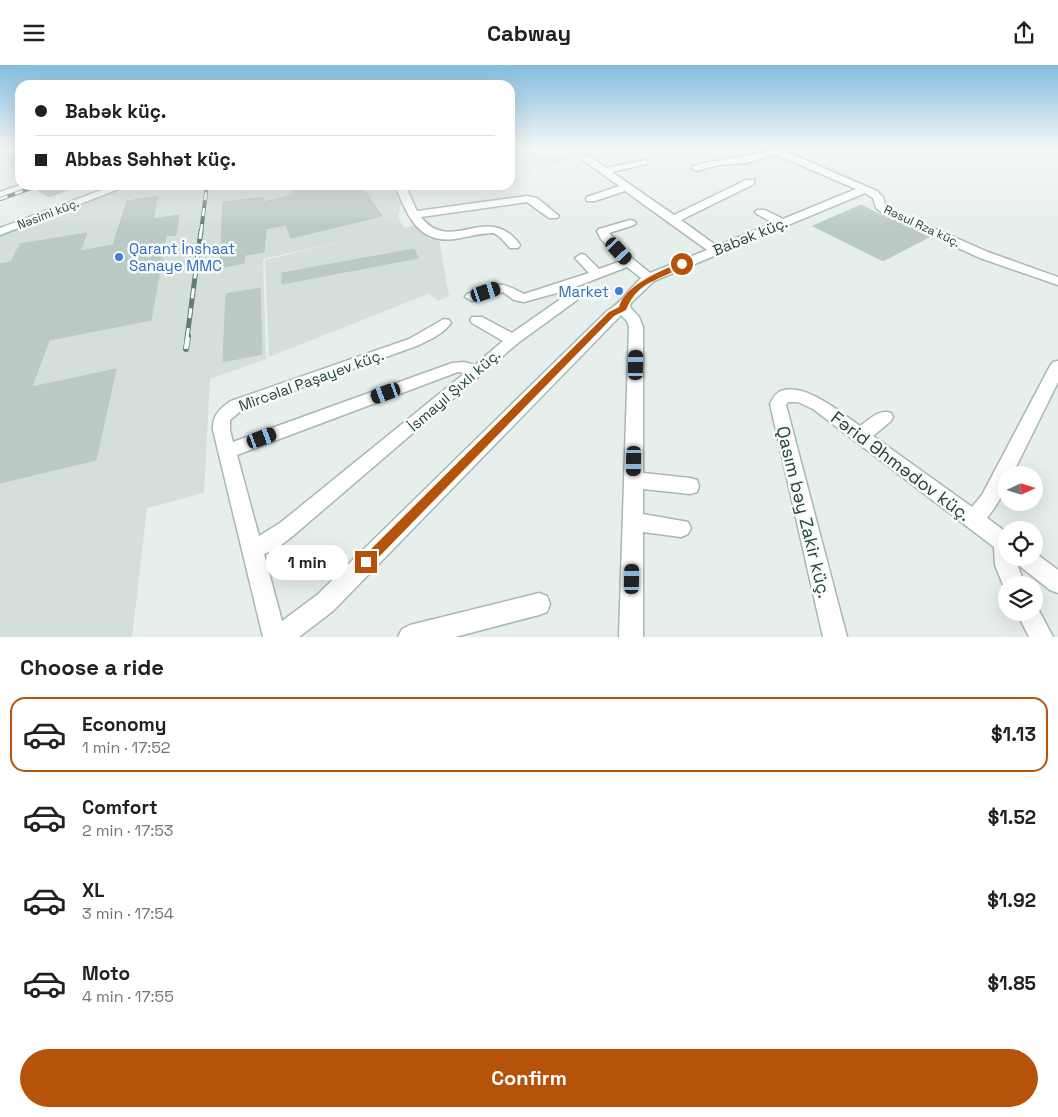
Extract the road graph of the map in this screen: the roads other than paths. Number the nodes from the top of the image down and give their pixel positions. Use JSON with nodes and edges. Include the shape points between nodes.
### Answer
{"nodes":[{"id":1,"x":609,"y":175,"type":"edge"},
{"id":2,"x":829,"y":175,"type":"edge"},
{"id":3,"x":750,"y":182,"type":"dead end"},
{"id":4,"x":518,"y":187,"type":"dead end"},
{"id":5,"x":627,"y":187,"type":"junction"},
{"id":6,"x":16,"y":190,"type":"edge"},
{"id":7,"x":111,"y":190,"type":"edge"},
{"id":8,"x":402,"y":190,"type":"edge"},
{"id":9,"x":864,"y":190,"type":"junction"},
{"id":10,"x":0,"y":196,"type":"edge"},
{"id":11,"x":528,"y":199,"type":"junction"},
{"id":12,"x":591,"y":199,"type":"dead end"},
{"id":13,"x":761,"y":211,"type":"dead end"},
{"id":14,"x":414,"y":215,"type":"junction"},
{"id":15,"x":553,"y":216,"type":"dead end"},
{"id":16,"x":672,"y":219,"type":"junction"},
{"id":17,"x":630,"y":223,"type":"dead end"},
{"id":18,"x":782,"y":223,"type":"junction"},
{"id":19,"x":0,"y":232,"type":"edge"},
{"id":20,"x":514,"y":245,"type":"dead end"},
{"id":21,"x":715,"y":250,"type":"junction"},
{"id":22,"x":581,"y":258,"type":"dead end"},
{"id":23,"x":629,"y":262,"type":"junction"},
{"id":24,"x":598,"y":274,"type":"junction"},
{"id":25,"x":649,"y":277,"type":"junction"},
{"id":26,"x":1058,"y":281,"type":"edge"},
{"id":27,"x":566,"y":286,"type":"junction"},
{"id":28,"x":472,"y":297,"type":"dead end"},
{"id":29,"x":623,"y":308,"type":"junction"},
{"id":30,"x":477,"y":321,"type":"dead end"},
{"id":31,"x":444,"y":323,"type":"dead end"},
{"id":32,"x":513,"y":339,"type":"junction"},
{"id":33,"x":1058,"y":366,"type":"edge"},
{"id":34,"x":477,"y":372,"type":"junction"},
{"id":35,"x":792,"y":395,"type":"joint"},
{"id":36,"x":885,"y":417,"type":"dead end"},
{"id":37,"x":860,"y":436,"type":"junction"},
{"id":38,"x":227,"y":451,"type":"junction"},
{"id":39,"x":634,"y":480,"type":"junction"},
{"id":40,"x":690,"y":486,"type":"dead end"},
{"id":41,"x":973,"y":520,"type":"junction"},
{"id":42,"x":633,"y":522,"type":"junction"},
{"id":43,"x":681,"y":527,"type":"dead end"},
{"id":44,"x":998,"y":538,"type":"edge"},
{"id":45,"x":253,"y":549,"type":"junction"},
{"id":46,"x":1036,"y":566,"type":"edge"},
{"id":47,"x":1058,"y":583,"type":"edge"},
{"id":48,"x":539,"y":604,"type":"dead end"},
{"id":49,"x":1032,"y":621,"type":"edge"},
{"id":50,"x":276,"y":637,"type":"edge"},
{"id":51,"x":410,"y":637,"type":"edge"},
{"id":52,"x":632,"y":637,"type":"edge"},
{"id":53,"x":835,"y":637,"type":"edge"},
{"id":54,"x":1040,"y":637,"type":"edge"}],
"edges":[{"from":1,"to":5,"type":"street"},
{"from":2,"to":9,"type":"street","name":"Rəsul Rza küç."},
{"from":3,"to":16,"type":"street"},
{"from":4,"to":11,"type":"street"},
{"from":5,"to":12,"type":"street"},
{"from":5,"to":16,"type":"street"},
{"from":6,"to":10,"type":"street"},
{"from":7,"to":19,"type":"street","name":"Nəsimi küç."},
{"from":8,"to":14,"type":"street"},
{"from":9,"to":18,"type":"street","name":"Babək küç."},
{"from":9,"to":26,"type":"street","name":"Rəsul Rza küç.","via":[[878,197],[880,206],[888,212],[972,249]]},
{"from":11,"to":14,"type":"street"},
{"from":11,"to":15,"type":"street"},
{"from":13,"to":18,"type":"street"},
{"from":14,"to":20,"type":"street","via":[[436,235],[493,230],[505,234]]},
{"from":16,"to":21,"type":"street"},
{"from":17,"to":23,"type":"street","via":[[603,231]]},
{"from":18,"to":21,"type":"street","name":"Babək küç."},
{"from":21,"to":25,"type":"street","name":"Babək küç."},
{"from":22,"to":24,"type":"street"},
{"from":23,"to":24,"type":"street"},
{"from":23,"to":25,"type":"street"},
{"from":24,"to":27,"type":"street"},
{"from":25,"to":29,"type":"street","name":"Babək küç."},
{"from":27,"to":28,"type":"street","via":[[524,298],[504,288]]},
{"from":27,"to":32,"type":"street","name":"İsmayıl Şıxlı küç.","via":[[572,291],[572,297]]},
{"from":29,"to":39,"type":"street","via":[[636,327]]},
{"from":29,"to":50,"type":"street","name":"Babək küç.","via":[[612,314],[325,603]]},
{"from":30,"to":32,"type":"street"},
{"from":31,"to":38,"type":"street","name":"Mircəlal Paşayev küç.","via":[[414,342],[226,411],[220,421]]},
{"from":32,"to":34,"type":"street","name":"İsmayıl Şıxlı küç."},
{"from":33,"to":41,"type":"street","via":[[990,501]]},
{"from":34,"to":38,"type":"street","via":[[456,367]]},
{"from":34,"to":45,"type":"street","name":"İsmayıl Şıxlı küç.","via":[[287,529]]},
{"from":35,"to":37,"type":"street","name":"Fərid Əhmədov küç.","via":[[809,399]]},
{"from":35,"to":53,"type":"street","name":"Qasım bəy Zakir küç.","via":[[784,396],[778,404]]},
{"from":36,"to":37,"type":"street"},
{"from":37,"to":41,"type":"street","name":"Fərid Əhmədov küç."},
{"from":38,"to":45,"type":"street","name":"Mircəlal Paşayev küç."},
{"from":39,"to":40,"type":"street"},
{"from":39,"to":42,"type":"street"},
{"from":41,"to":44,"type":"street","name":"Fərid Əhmədov küç."},
{"from":42,"to":43,"type":"street"},
{"from":42,"to":52,"type":"street"},
{"from":45,"to":50,"type":"street","name":"Mircəlal Paşayev küç."},
{"from":46,"to":47,"type":"street"},
{"from":48,"to":51,"type":"street"},
{"from":49,"to":54,"type":"street"}]}
